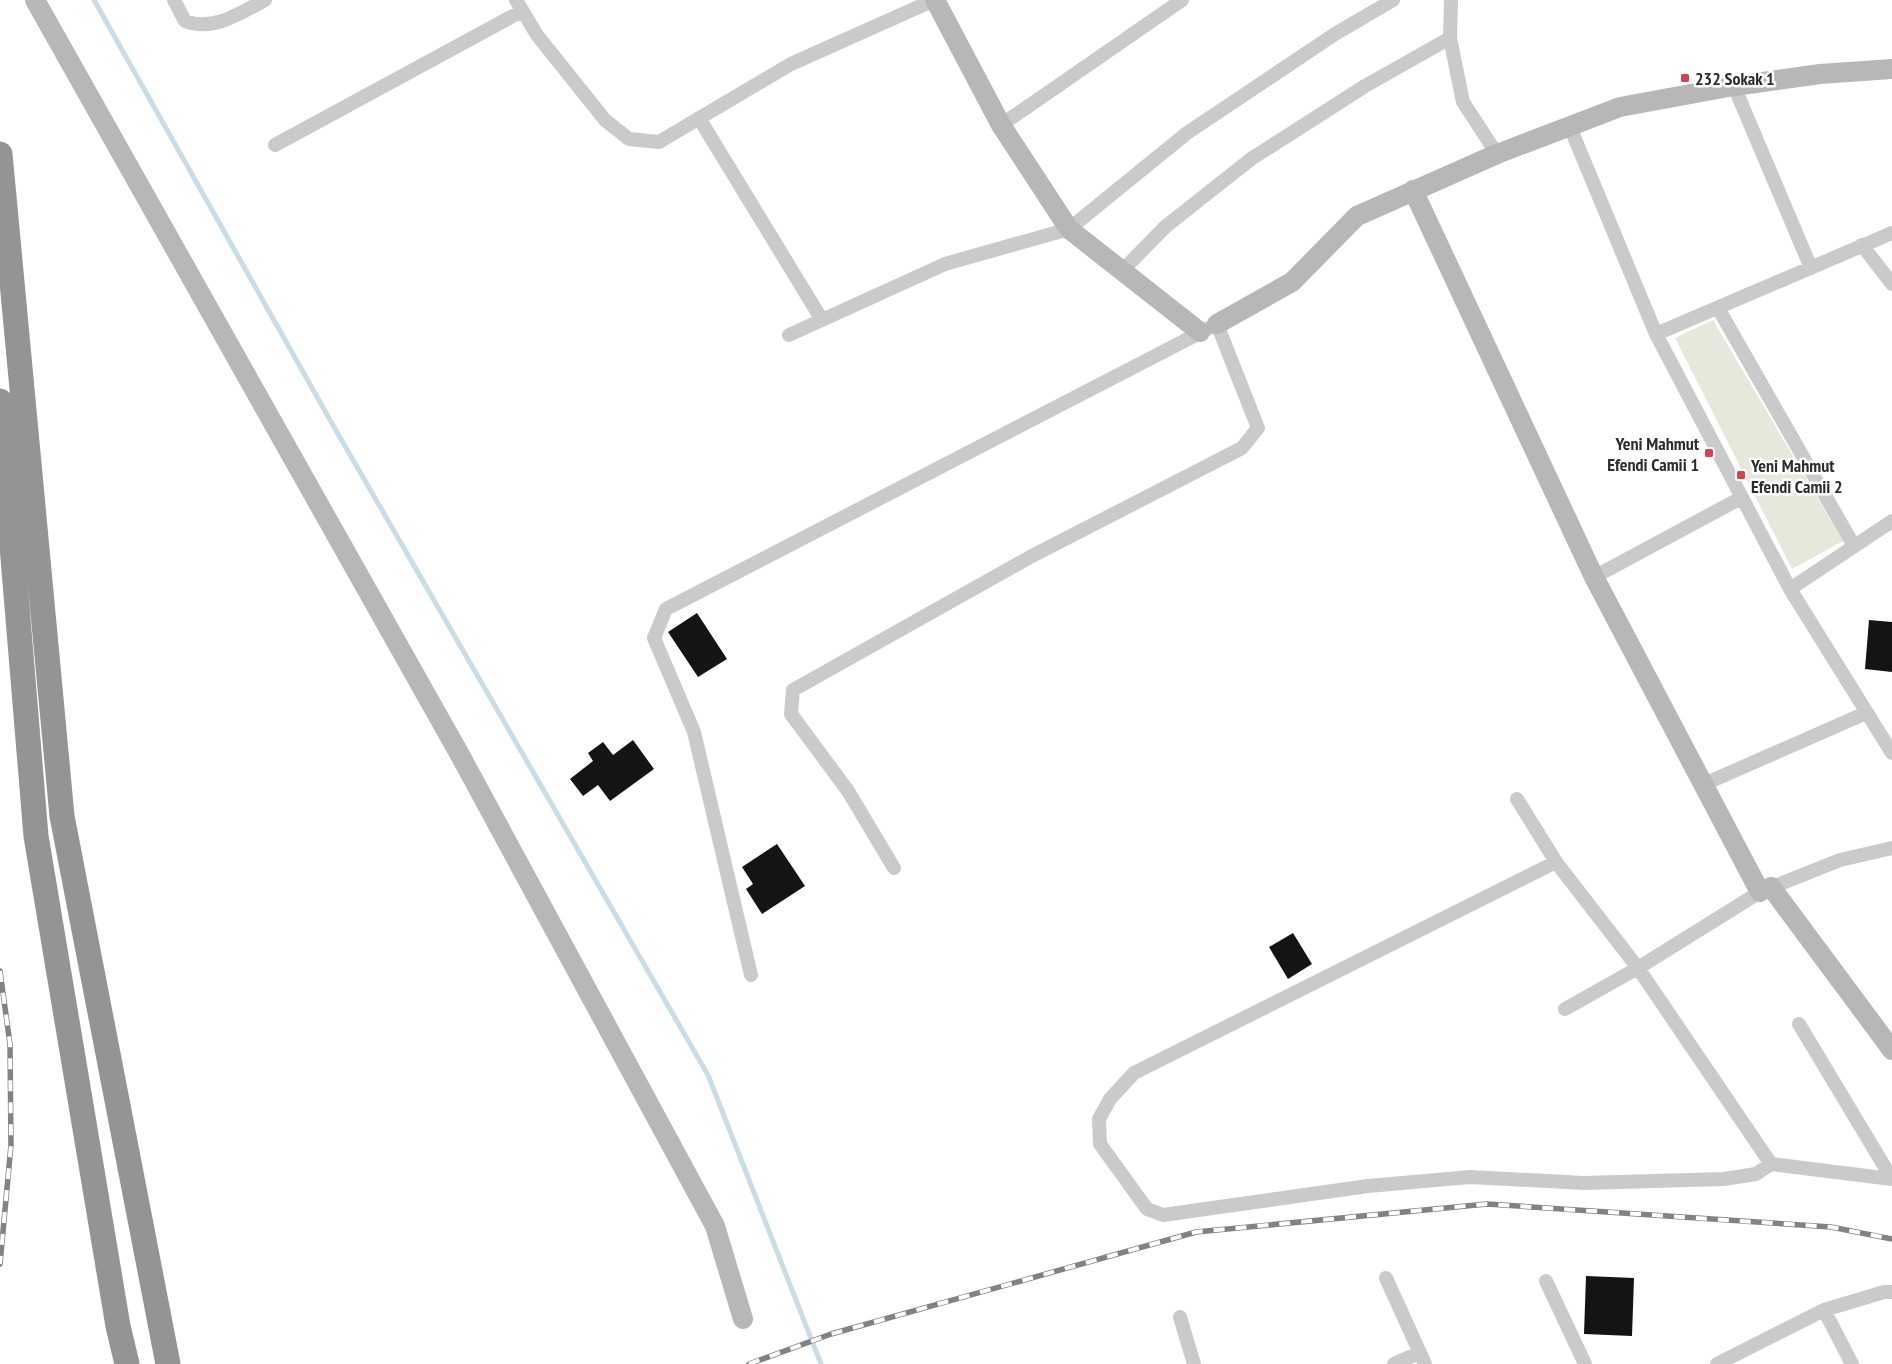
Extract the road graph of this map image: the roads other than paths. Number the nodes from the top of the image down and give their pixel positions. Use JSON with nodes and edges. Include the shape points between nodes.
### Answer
{"nodes":[{"id":1,"x":35,"y":0,"type":"edge"},
{"id":2,"x":174,"y":0,"type":"edge"},
{"id":3,"x":265,"y":0,"type":"edge"},
{"id":4,"x":934,"y":0,"type":"edge"},
{"id":5,"x":1182,"y":0,"type":"edge"},
{"id":6,"x":1394,"y":0,"type":"edge"},
{"id":7,"x":1451,"y":0,"type":"edge"},
{"id":8,"x":519,"y":5,"type":"edge"},
{"id":9,"x":1450,"y":38,"type":"junction"},
{"id":10,"x":1892,"y":69,"type":"edge"},
{"id":11,"x":1734,"y":86,"type":"junction"},
{"id":12,"x":699,"y":118,"type":"junction"},
{"id":13,"x":1002,"y":125,"type":"junction"},
{"id":14,"x":1570,"y":127,"type":"junction"},
{"id":15,"x":275,"y":145,"type":"dead end"},
{"id":16,"x":0,"y":154,"type":"edge"},
{"id":17,"x":1497,"y":154,"type":"junction"},
{"id":18,"x":1413,"y":190,"type":"junction"},
{"id":19,"x":1069,"y":229,"type":"junction"},
{"id":20,"x":1892,"y":232,"type":"edge"},
{"id":21,"x":1862,"y":246,"type":"junction"},
{"id":22,"x":1811,"y":268,"type":"junction"},
{"id":23,"x":1122,"y":271,"type":"junction"},
{"id":24,"x":1892,"y":284,"type":"edge"},
{"id":25,"x":1718,"y":308,"type":"junction"},
{"id":26,"x":822,"y":320,"type":"junction"},
{"id":27,"x":1208,"y":328,"type":"junction"},
{"id":28,"x":1656,"y":334,"type":"junction"},
{"id":29,"x":789,"y":335,"type":"dead end"},
{"id":30,"x":0,"y":401,"type":"edge"},
{"id":31,"x":1741,"y":498,"type":"junction"},
{"id":32,"x":1892,"y":521,"type":"edge"},
{"id":33,"x":1854,"y":546,"type":"junction"},
{"id":34,"x":1594,"y":577,"type":"junction"},
{"id":35,"x":1790,"y":589,"type":"junction"},
{"id":36,"x":1866,"y":713,"type":"junction"},
{"id":37,"x":1892,"y":753,"type":"edge"},
{"id":38,"x":1702,"y":786,"type":"junction"},
{"id":39,"x":1518,"y":799,"type":"dead end"},
{"id":40,"x":1892,"y":848,"type":"edge"},
{"id":41,"x":1556,"y":862,"type":"junction"},
{"id":42,"x":894,"y":868,"type":"dead end"},
{"id":43,"x":1765,"y":889,"type":"junction"},
{"id":44,"x":1638,"y":968,"type":"junction"},
{"id":45,"x":751,"y":975,"type":"dead end"},
{"id":46,"x":1565,"y":1009,"type":"dead end"},
{"id":47,"x":1799,"y":1024,"type":"dead end"},
{"id":48,"x":1892,"y":1050,"type":"edge"},
{"id":49,"x":1771,"y":1164,"type":"junction"},
{"id":50,"x":1892,"y":1179,"type":"edge"},
{"id":51,"x":1386,"y":1278,"type":"dead end"},
{"id":52,"x":1546,"y":1281,"type":"dead end"},
{"id":53,"x":1892,"y":1292,"type":"edge"},
{"id":54,"x":1824,"y":1310,"type":"junction"},
{"id":55,"x":1180,"y":1318,"type":"dead end"},
{"id":56,"x":743,"y":1319,"type":"dead end"},
{"id":57,"x":1422,"y":1359,"type":"edge"},
{"id":58,"x":127,"y":1364,"type":"edge"},
{"id":59,"x":168,"y":1364,"type":"edge"},
{"id":60,"x":1194,"y":1364,"type":"edge"},
{"id":61,"x":1394,"y":1364,"type":"edge"},
{"id":62,"x":1586,"y":1364,"type":"edge"},
{"id":63,"x":1717,"y":1364,"type":"edge"},
{"id":64,"x":1852,"y":1364,"type":"edge"}],
"edges":[{"from":1,"to":56,"type":"street","via":[[460,755],[710,1217]]},
{"from":2,"to":3,"type":"street","via":[[185,21],[197,25],[223,22]]},
{"from":4,"to":12,"type":"street","via":[[791,64]]},
{"from":4,"to":13,"type":"street"},
{"from":5,"to":13,"type":"street"},
{"from":6,"to":19,"type":"street","via":[[1335,34],[1187,134]]},
{"from":7,"to":9,"type":"street"},
{"from":8,"to":12,"type":"street","via":[[537,35],[605,120],[628,139],[659,142]]},
{"from":8,"to":15,"type":"street"},
{"from":9,"to":17,"type":"street","via":[[1463,102]]},
{"from":9,"to":23,"type":"street","via":[[1364,86],[1250,159],[1165,227]]},
{"from":10,"to":11,"type":"street","via":[[1820,74]]},
{"from":11,"to":14,"type":"street","via":[[1620,108]]},
{"from":11,"to":22,"type":"street"},
{"from":12,"to":26,"type":"street"},
{"from":13,"to":19,"type":"street"},
{"from":14,"to":17,"type":"street"},
{"from":14,"to":28,"type":"street"},
{"from":16,"to":59,"type":"highway","via":[[62,816]]},
{"from":17,"to":18,"type":"street"},
{"from":18,"to":27,"type":"street","via":[[1356,216],[1292,282]]},
{"from":18,"to":34,"type":"street"},
{"from":19,"to":23,"type":"street"},
{"from":19,"to":26,"type":"street","via":[[945,264]]},
{"from":20,"to":21,"type":"street"},
{"from":21,"to":22,"type":"street"},
{"from":21,"to":24,"type":"street"},
{"from":22,"to":25,"type":"street"},
{"from":23,"to":27,"type":"street"},
{"from":25,"to":28,"type":"street"},
{"from":25,"to":33,"type":"street"},
{"from":26,"to":29,"type":"street"},
{"from":27,"to":42,"type":"street","via":[[1258,428],[1242,448],[1032,556],[793,690],[791,714],[848,791]]},
{"from":27,"to":45,"type":"street","via":[[666,608],[654,638],[694,732]]},
{"from":28,"to":31,"type":"street"},
{"from":30,"to":58,"type":"highway","via":[[36,836]]},
{"from":31,"to":34,"type":"street"},
{"from":31,"to":35,"type":"street"},
{"from":32,"to":33,"type":"street"},
{"from":33,"to":35,"type":"street"},
{"from":34,"to":38,"type":"street"},
{"from":35,"to":36,"type":"street"},
{"from":36,"to":37,"type":"street"},
{"from":36,"to":38,"type":"street"},
{"from":38,"to":43,"type":"street"},
{"from":39,"to":41,"type":"street"},
{"from":40,"to":43,"type":"street","via":[[1840,860]]},
{"from":41,"to":44,"type":"street"},
{"from":41,"to":49,"type":"street","via":[[1134,1073],[1110,1099],[1100,1119],[1100,1144],[1147,1210],[1163,1215],[1368,1186],[1470,1177],[1584,1183],[1724,1179],[1756,1174]]},
{"from":43,"to":44,"type":"street"},
{"from":43,"to":48,"type":"street"},
{"from":44,"to":46,"type":"street"},
{"from":44,"to":49,"type":"street"},
{"from":47,"to":50,"type":"street"},
{"from":49,"to":50,"type":"street"},
{"from":51,"to":57,"type":"street"},
{"from":52,"to":62,"type":"street"},
{"from":53,"to":54,"type":"street"},
{"from":54,"to":63,"type":"street"},
{"from":54,"to":64,"type":"street"},
{"from":55,"to":60,"type":"street"},
{"from":57,"to":61,"type":"street"}]}
